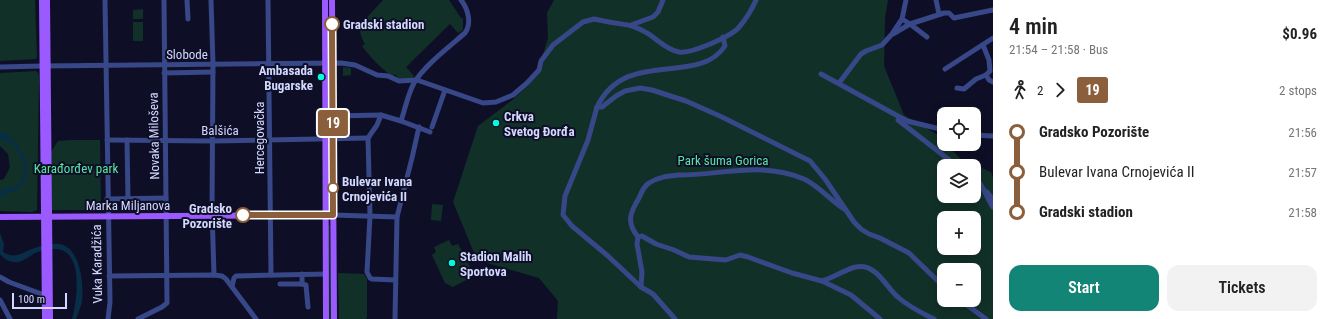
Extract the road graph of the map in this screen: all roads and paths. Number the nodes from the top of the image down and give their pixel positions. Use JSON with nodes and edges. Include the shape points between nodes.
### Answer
{"nodes":[{"id":1,"x":42,"y":0,"type":"edge"},
{"id":2,"x":47,"y":0,"type":"edge"},
{"id":3,"x":105,"y":0,"type":"edge"},
{"id":4,"x":164,"y":0,"type":"edge"},
{"id":5,"x":187,"y":0,"type":"edge"},
{"id":6,"x":211,"y":0,"type":"edge"},
{"id":7,"x":268,"y":0,"type":"edge"},
{"id":8,"x":325,"y":0,"type":"edge"},
{"id":9,"x":332,"y":0,"type":"edge"},
{"id":10,"x":461,"y":0,"type":"edge"},
{"id":11,"x":663,"y":0,"type":"edge"},
{"id":12,"x":756,"y":0,"type":"edge"},
{"id":13,"x":906,"y":0,"type":"edge"},
{"id":14,"x":936,"y":0,"type":"edge"},
{"id":15,"x":993,"y":10,"type":"edge"},
{"id":16,"x":939,"y":14,"type":"junction"},
{"id":17,"x":188,"y":19,"type":"dead end"},
{"id":18,"x":902,"y":19,"type":"junction"},
{"id":19,"x":910,"y":24,"type":"junction"},
{"id":20,"x":631,"y":25,"type":"junction"},
{"id":21,"x":892,"y":34,"type":"junction"},
{"id":22,"x":723,"y":37,"type":"junction"},
{"id":23,"x":927,"y":37,"type":"dead end"},
{"id":24,"x":993,"y":38,"type":"edge"},
{"id":25,"x":983,"y":45,"type":"junction"},
{"id":26,"x":213,"y":63,"type":"junction"},
{"id":27,"x":332,"y":63,"type":"junction"},
{"id":28,"x":269,"y":64,"type":"junction"},
{"id":29,"x":325,"y":64,"type":"junction"},
{"id":30,"x":164,"y":65,"type":"junction"},
{"id":31,"x":45,"y":66,"type":"junction"},
{"id":32,"x":105,"y":66,"type":"junction"},
{"id":33,"x":0,"y":67,"type":"edge"},
{"id":34,"x":945,"y":69,"type":"dead end"},
{"id":35,"x":213,"y":72,"type":"junction"},
{"id":36,"x":164,"y":73,"type":"junction"},
{"id":37,"x":821,"y":74,"type":"dead end"},
{"id":38,"x":986,"y":75,"type":"junction"},
{"id":39,"x":417,"y":80,"type":"junction"},
{"id":40,"x":993,"y":82,"type":"edge"},
{"id":41,"x":839,"y":83,"type":"junction"},
{"id":42,"x":957,"y":88,"type":"dead end"},
{"id":43,"x":445,"y":90,"type":"junction"},
{"id":44,"x":597,"y":107,"type":"junction"},
{"id":45,"x":890,"y":113,"type":"junction"},
{"id":46,"x":381,"y":115,"type":"junction"},
{"id":47,"x":333,"y":116,"type":"junction"},
{"id":48,"x":401,"y":121,"type":"junction"},
{"id":49,"x":419,"y":127,"type":"junction"},
{"id":50,"x":937,"y":128,"type":"edge"},
{"id":51,"x":981,"y":135,"type":"edge"},
{"id":52,"x":993,"y":136,"type":"edge"},
{"id":53,"x":326,"y":138,"type":"junction"},
{"id":54,"x":333,"y":138,"type":"junction"},
{"id":55,"x":368,"y":138,"type":"junction"},
{"id":56,"x":107,"y":140,"type":"junction"},
{"id":57,"x":127,"y":140,"type":"junction"},
{"id":58,"x":165,"y":140,"type":"junction"},
{"id":59,"x":270,"y":140,"type":"junction"},
{"id":60,"x":213,"y":141,"type":"junction"},
{"id":61,"x":948,"y":159,"type":"edge"},
{"id":62,"x":981,"y":185,"type":"edge"},
{"id":63,"x":983,"y":189,"type":"junction"},
{"id":64,"x":166,"y":198,"type":"junction"},
{"id":65,"x":107,"y":199,"type":"junction"},
{"id":66,"x":128,"y":199,"type":"junction"},
{"id":67,"x":993,"y":200,"type":"edge"},
{"id":68,"x":993,"y":207,"type":"edge"},
{"id":69,"x":846,"y":210,"type":"junction"},
{"id":70,"x":270,"y":215,"type":"junction"},
{"id":71,"x":326,"y":215,"type":"junction"},
{"id":72,"x":333,"y":215,"type":"junction"},
{"id":73,"x":46,"y":216,"type":"junction"},
{"id":74,"x":108,"y":216,"type":"junction"},
{"id":75,"x":166,"y":216,"type":"junction"},
{"id":76,"x":212,"y":216,"type":"junction"},
{"id":77,"x":370,"y":216,"type":"junction"},
{"id":78,"x":0,"y":217,"type":"edge"},
{"id":79,"x":397,"y":217,"type":"junction"},
{"id":80,"x":638,"y":237,"type":"junction"},
{"id":81,"x":302,"y":274,"type":"junction"},
{"id":82,"x":326,"y":274,"type":"junction"},
{"id":83,"x":214,"y":275,"type":"junction"},
{"id":84,"x":271,"y":275,"type":"junction"},
{"id":85,"x":0,"y":276,"type":"edge"},
{"id":86,"x":109,"y":276,"type":"junction"},
{"id":87,"x":166,"y":276,"type":"junction"},
{"id":88,"x":395,"y":280,"type":"junction"},
{"id":89,"x":937,"y":280,"type":"edge"},
{"id":90,"x":822,"y":281,"type":"junction"},
{"id":91,"x":280,"y":284,"type":"dead end"},
{"id":92,"x":302,"y":284,"type":"junction"},
{"id":93,"x":232,"y":287,"type":"junction"},
{"id":94,"x":641,"y":287,"type":"junction"},
{"id":95,"x":47,"y":296,"type":"junction"},
{"id":96,"x":0,"y":300,"type":"edge"},
{"id":97,"x":970,"y":307,"type":"edge"},
{"id":98,"x":308,"y":308,"type":"dead end"},
{"id":99,"x":10,"y":319,"type":"edge"},
{"id":100,"x":45,"y":319,"type":"edge"},
{"id":101,"x":50,"y":319,"type":"edge"},
{"id":102,"x":108,"y":319,"type":"edge"},
{"id":103,"x":138,"y":319,"type":"edge"},
{"id":104,"x":256,"y":319,"type":"edge"},
{"id":105,"x":326,"y":319,"type":"edge"},
{"id":106,"x":334,"y":319,"type":"edge"},
{"id":107,"x":395,"y":319,"type":"edge"},
{"id":108,"x":675,"y":319,"type":"edge"},
{"id":109,"x":880,"y":319,"type":"edge"},
{"id":110,"x":934,"y":319,"type":"edge"},
{"id":111,"x":986,"y":319,"type":"edge"}],
"edges":[{"from":1,"to":31,"type":"main road"},
{"from":2,"to":31,"type":"main road"},
{"from":3,"to":32,"type":"street","name":"Vuka Karadžića"},
{"from":4,"to":30,"type":"street","name":"Novaka Miloševa"},
{"from":5,"to":17,"type":"street"},
{"from":6,"to":26,"type":"street"},
{"from":7,"to":28,"type":"street","name":"Hercegovačka"},
{"from":8,"to":29,"type":"main road"},
{"from":9,"to":27,"type":"main road"},
{"from":10,"to":39,"type":"street","via":[[468,12],[466,31]]},
{"from":11,"to":20,"type":"street","via":[[653,17]]},
{"from":12,"to":22,"type":"street","via":[[740,26]]},
{"from":13,"to":18,"type":"street"},
{"from":14,"to":16,"type":"street"},
{"from":15,"to":16,"type":"street","via":[[955,18],[948,13]]},
{"from":16,"to":19,"type":"street"},
{"from":18,"to":19,"type":"street"},
{"from":18,"to":21,"type":"street"},
{"from":19,"to":21,"type":"street"},
{"from":19,"to":23,"type":"street"},
{"from":20,"to":22,"type":"street","via":[[679,52],[710,44]]},
{"from":20,"to":43,"type":"street","via":[[594,19],[583,22],[553,45],[541,61],[539,70],[527,83],[513,95],[496,102],[483,103]]},
{"from":21,"to":41,"type":"street","via":[[882,45],[861,54]]},
{"from":22,"to":44,"type":"street","via":[[725,46],[712,59],[687,67],[656,69],[628,77],[612,88]]},
{"from":24,"to":25,"type":"street"},
{"from":25,"to":34,"type":"street"},
{"from":25,"to":38,"type":"street","via":[[990,69]]},
{"from":26,"to":28,"type":"street","name":"Slobode"},
{"from":26,"to":30,"type":"street","name":"Slobode"},
{"from":26,"to":35,"type":"street"},
{"from":27,"to":29,"type":"street","name":"Slobode"},
{"from":27,"to":39,"type":"street","name":"Slobode","via":[[350,64],[399,81]]},
{"from":27,"to":47,"type":"main road"},
{"from":28,"to":29,"type":"street","name":"Slobode"},
{"from":28,"to":59,"type":"street","name":"Hercegovačka"},
{"from":29,"to":53,"type":"main road"},
{"from":30,"to":32,"type":"street","name":"Slobode"},
{"from":30,"to":36,"type":"street","name":"Novaka Miloševa"},
{"from":31,"to":32,"type":"street","name":"Slobode"},
{"from":31,"to":33,"type":"street","name":"Slobode"},
{"from":31,"to":73,"type":"main road"},
{"from":32,"to":56,"type":"street","name":"Vuka Karadžića"},
{"from":35,"to":36,"type":"street"},
{"from":35,"to":60,"type":"street"},
{"from":36,"to":58,"type":"street","name":"Novaka Miloševa"},
{"from":37,"to":41,"type":"street"},
{"from":38,"to":40,"type":"street","via":[[988,80]]},
{"from":38,"to":42,"type":"street","via":[[964,89]]},
{"from":39,"to":43,"type":"street"},
{"from":39,"to":48,"type":"street"},
{"from":41,"to":45,"type":"street"},
{"from":43,"to":49,"type":"street","via":[[431,130]]},
{"from":44,"to":69,"type":"street","via":[[602,107],[620,93],[640,88],[686,101],[810,161]]},
{"from":44,"to":94,"type":"street","via":[[588,140],[565,196],[563,215]]},
{"from":45,"to":50,"type":"street","via":[[906,121]]},
{"from":45,"to":61,"type":"street"},
{"from":46,"to":47,"type":"street"},
{"from":46,"to":48,"type":"street"},
{"from":46,"to":55,"type":"street"},
{"from":47,"to":54,"type":"main road"},
{"from":48,"to":49,"type":"street"},
{"from":49,"to":79,"type":"street"},
{"from":51,"to":52,"type":"street"},
{"from":53,"to":54,"type":"street","name":"Balšića"},
{"from":53,"to":59,"type":"street","name":"Balšića"},
{"from":53,"to":71,"type":"main road"},
{"from":54,"to":55,"type":"street","name":"Balšića"},
{"from":54,"to":72,"type":"main road"},
{"from":55,"to":77,"type":"street"},
{"from":56,"to":57,"type":"street","name":"Balšića"},
{"from":56,"to":65,"type":"street","name":"Vuka Karadžića"},
{"from":57,"to":58,"type":"street","name":"Balšića"},
{"from":57,"to":66,"type":"street"},
{"from":58,"to":60,"type":"street","name":"Balšića"},
{"from":58,"to":64,"type":"street","name":"Novaka Miloševa"},
{"from":59,"to":60,"type":"street","name":"Balšića"},
{"from":59,"to":70,"type":"street","name":"Hercegovačka"},
{"from":60,"to":76,"type":"street"},
{"from":62,"to":63,"type":"street"},
{"from":63,"to":67,"type":"street"},
{"from":63,"to":68,"type":"street"},
{"from":64,"to":66,"type":"street"},
{"from":64,"to":75,"type":"street","name":"Novaka Miloševa"},
{"from":65,"to":66,"type":"street"},
{"from":65,"to":74,"type":"street","name":"Vuka Karadžića"},
{"from":69,"to":80,"type":"street","via":[[805,179],[771,170],[666,176],[646,186],[631,212],[631,227]]},
{"from":69,"to":89,"type":"street","via":[[861,229],[909,253]]},
{"from":70,"to":71,"type":"main road","name":"Marka Miljanova"},
{"from":70,"to":76,"type":"main road","name":"Marka Miljanova"},
{"from":70,"to":84,"type":"street","name":"Hercegovačka"},
{"from":71,"to":72,"type":"main road","name":"Marka Miljanova"},
{"from":71,"to":82,"type":"main road"},
{"from":72,"to":77,"type":"street"},
{"from":72,"to":106,"type":"main road"},
{"from":73,"to":74,"type":"main road","name":"Marka Miljanova"},
{"from":73,"to":78,"type":"main road","name":"Marka Miljanova"},
{"from":73,"to":95,"type":"main road"},
{"from":74,"to":75,"type":"main road","name":"Marka Miljanova"},
{"from":74,"to":86,"type":"street","name":"Vuka Karadžića"},
{"from":75,"to":76,"type":"main road","name":"Marka Miljanova"},
{"from":75,"to":87,"type":"street","name":"Novaka Miloševa"},
{"from":76,"to":83,"type":"street"},
{"from":77,"to":79,"type":"street"},
{"from":77,"to":88,"type":"street","via":[[367,272],[372,279]]},
{"from":79,"to":88,"type":"street"},
{"from":80,"to":90,"type":"street","via":[[642,236],[689,257],[726,260],[740,255]]},
{"from":80,"to":94,"type":"street","via":[[642,268]]},
{"from":81,"to":82,"type":"street"},
{"from":81,"to":84,"type":"street"},
{"from":81,"to":92,"type":"street"},
{"from":82,"to":105,"type":"main road"},
{"from":83,"to":87,"type":"street"},
{"from":83,"to":93,"type":"street","via":[[224,277]]},
{"from":84,"to":93,"type":"street","via":[[236,276]]},
{"from":85,"to":95,"type":"street"},
{"from":86,"to":87,"type":"street"},
{"from":86,"to":102,"type":"street","name":"Vuka Karadžića"},
{"from":87,"to":103,"type":"street","name":"Novaka Miloševa","via":[[167,303]]},
{"from":88,"to":107,"type":"street"},
{"from":90,"to":109,"type":"street","via":[[851,295]]},
{"from":90,"to":110,"type":"street","via":[[857,266],[865,267],[879,274],[898,298]]},
{"from":91,"to":92,"type":"street"},
{"from":92,"to":98,"type":"street","via":[[306,286]]},
{"from":93,"to":104,"type":"street"},
{"from":94,"to":108,"type":"street","via":[[653,294]]},
{"from":95,"to":100,"type":"main road"},
{"from":95,"to":101,"type":"main road"},
{"from":96,"to":99,"type":"street"},
{"from":97,"to":111,"type":"street"}]}
